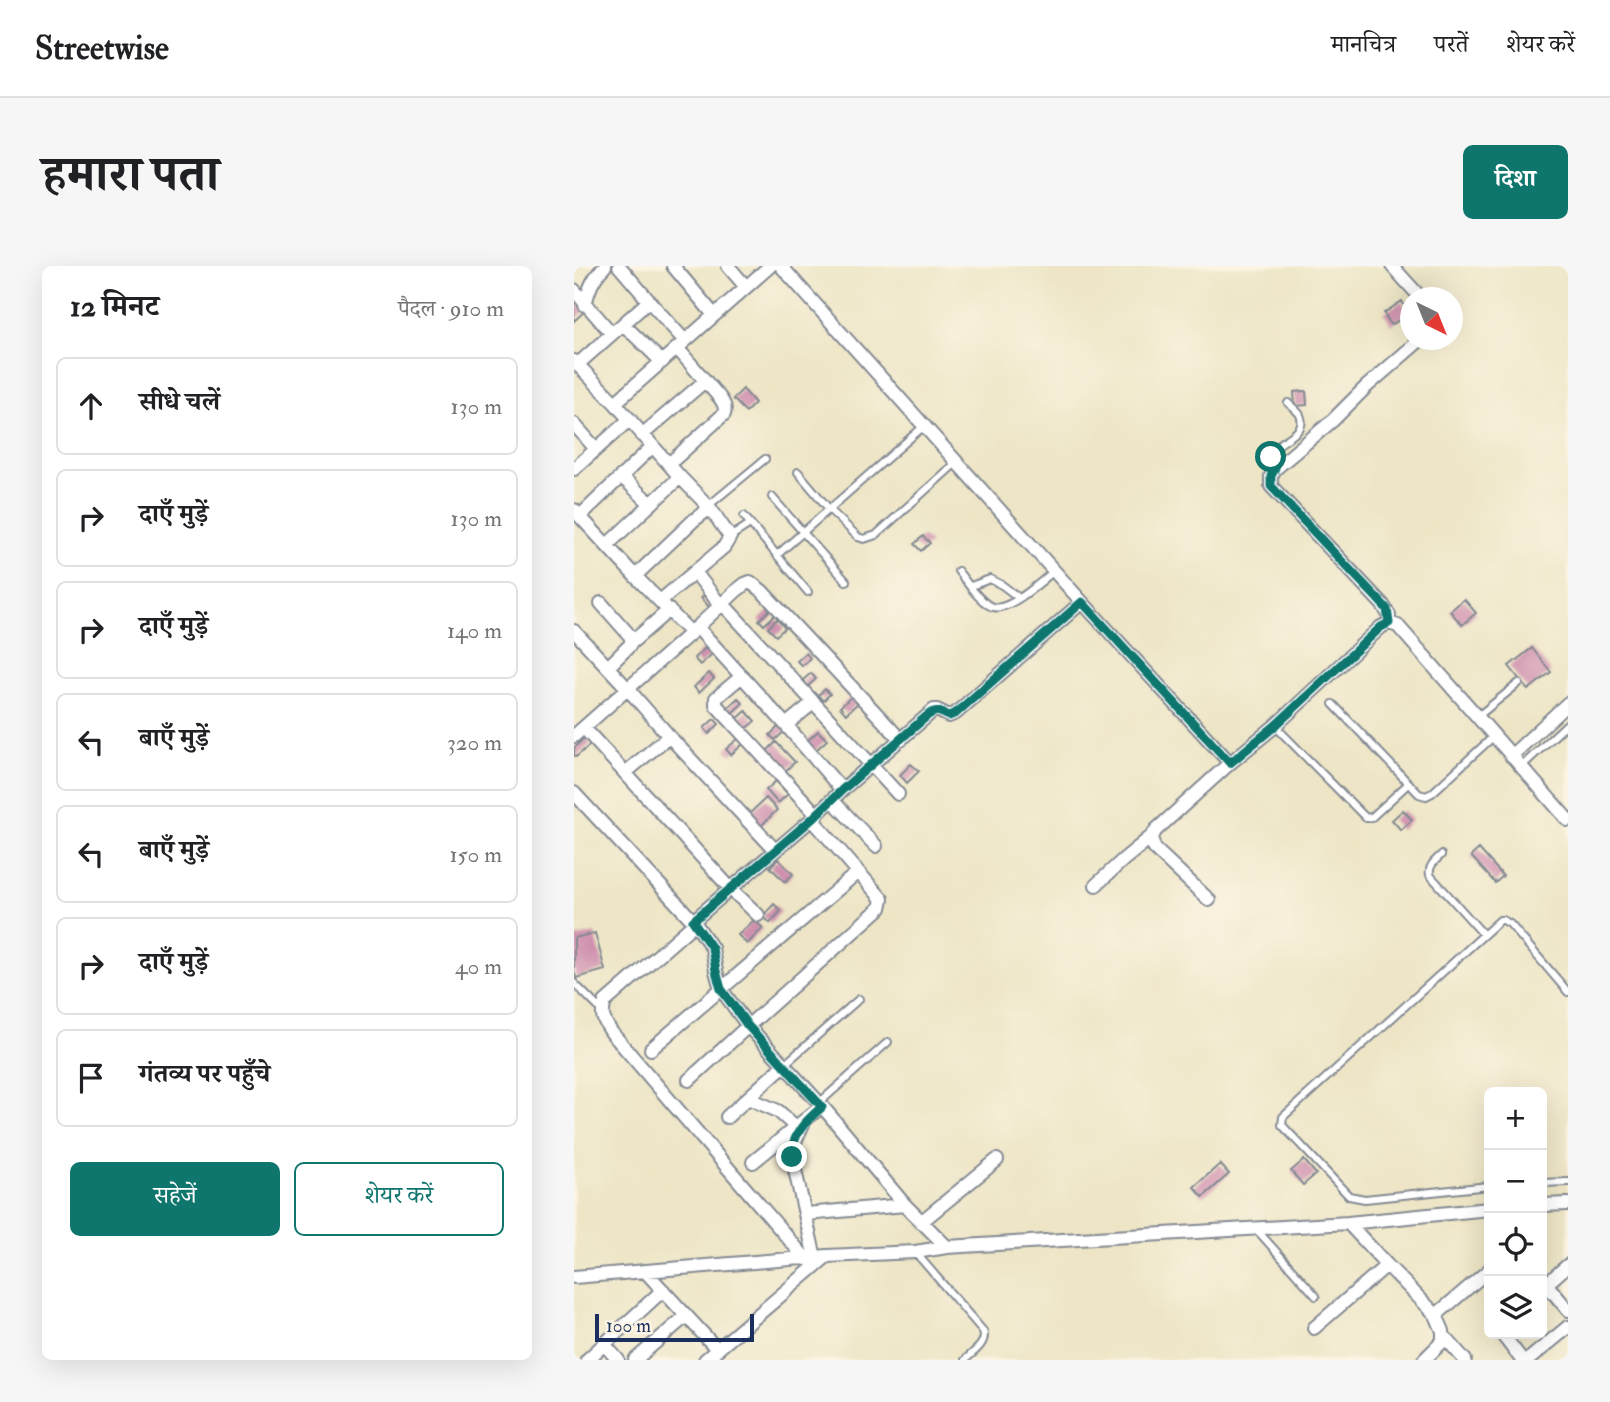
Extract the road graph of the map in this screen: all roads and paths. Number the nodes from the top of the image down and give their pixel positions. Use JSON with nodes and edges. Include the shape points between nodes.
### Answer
{"nodes":[{"id":1,"x":605,"y":266,"type":"edge"},
{"id":2,"x":619,"y":266,"type":"edge"},
{"id":3,"x":673,"y":266,"type":"edge"},
{"id":4,"x":728,"y":266,"type":"edge"},
{"id":5,"x":770,"y":266,"type":"edge"},
{"id":6,"x":781,"y":266,"type":"edge"},
{"id":7,"x":1392,"y":266,"type":"edge"},
{"id":8,"x":746,"y":287,"type":"junction"},
{"id":9,"x":1411,"y":287,"type":"edge"},
{"id":10,"x":574,"y":290,"type":"edge"},
{"id":11,"x":649,"y":301,"type":"junction"},
{"id":12,"x":585,"y":305,"type":"junction"},
{"id":13,"x":715,"y":315,"type":"junction"},
{"id":14,"x":622,"y":324,"type":"junction"},
{"id":15,"x":612,"y":334,"type":"junction"},
{"id":16,"x":681,"y":344,"type":"junction"},
{"id":17,"x":1409,"y":350,"type":"edge"},
{"id":18,"x":662,"y":362,"type":"junction"},
{"id":19,"x":576,"y":363,"type":"edge"},
{"id":20,"x":705,"y":380,"type":"junction"},
{"id":21,"x":615,"y":403,"type":"junction"},
{"id":22,"x":1288,"y":403,"type":"dead end"},
{"id":23,"x":630,"y":419,"type":"junction"},
{"id":24,"x":574,"y":424,"type":"edge"},
{"id":25,"x":924,"y":426,"type":"junction"},
{"id":26,"x":642,"y":435,"type":"junction"},
{"id":27,"x":653,"y":446,"type":"junction"},
{"id":28,"x":596,"y":449,"type":"junction"},
{"id":29,"x":765,"y":460,"type":"dead end"},
{"id":30,"x":957,"y":463,"type":"junction"},
{"id":31,"x":669,"y":464,"type":"junction"},
{"id":32,"x":574,"y":468,"type":"edge"},
{"id":33,"x":1275,"y":468,"type":"junction"},
{"id":34,"x":797,"y":472,"type":"dead end"},
{"id":35,"x":621,"y":476,"type":"junction"},
{"id":36,"x":680,"y":477,"type":"junction"},
{"id":37,"x":772,"y":497,"type":"dead end"},
{"id":38,"x":650,"y":504,"type":"junction"},
{"id":39,"x":709,"y":507,"type":"junction"},
{"id":40,"x":829,"y":509,"type":"junction"},
{"id":41,"x":577,"y":513,"type":"edge"},
{"id":42,"x":744,"y":516,"type":"dead end"},
{"id":43,"x":750,"y":524,"type":"junction"},
{"id":44,"x":803,"y":532,"type":"junction"},
{"id":45,"x":730,"y":537,"type":"junction"},
{"id":46,"x":607,"y":545,"type":"junction"},
{"id":47,"x":776,"y":555,"type":"junction"},
{"id":48,"x":1055,"y":570,"type":"junction"},
{"id":49,"x":958,"y":571,"type":"dead end"},
{"id":50,"x":695,"y":572,"type":"junction"},
{"id":51,"x":635,"y":576,"type":"junction"},
{"id":52,"x":846,"y":581,"type":"dead end"},
{"id":53,"x":971,"y":586,"type":"junction"},
{"id":54,"x":808,"y":592,"type":"dead end"},
{"id":55,"x":1019,"y":598,"type":"junction"},
{"id":56,"x":1082,"y":602,"type":"junction"},
{"id":57,"x":601,"y":603,"type":"dead end"},
{"id":58,"x":722,"y":605,"type":"junction"},
{"id":59,"x":665,"y":606,"type":"junction"},
{"id":60,"x":1389,"y":623,"type":"junction"},
{"id":61,"x":694,"y":630,"type":"junction"},
{"id":62,"x":574,"y":631,"type":"edge"},
{"id":63,"x":631,"y":643,"type":"junction"},
{"id":64,"x":608,"y":667,"type":"junction"},
{"id":65,"x":742,"y":676,"type":"junction"},
{"id":66,"x":1519,"y":683,"type":"dead end"},
{"id":67,"x":628,"y":689,"type":"junction"},
{"id":68,"x":814,"y":702,"type":"junction"},
{"id":69,"x":1568,"y":703,"type":"edge"},
{"id":70,"x":1333,"y":704,"type":"dead end"},
{"id":71,"x":1477,"y":717,"type":"junction"},
{"id":72,"x":1568,"y":723,"type":"edge"},
{"id":73,"x":786,"y":725,"type":"junction"},
{"id":74,"x":1275,"y":726,"type":"junction"},
{"id":75,"x":579,"y":732,"type":"edge"},
{"id":76,"x":669,"y":736,"type":"junction"},
{"id":77,"x":1494,"y":736,"type":"junction"},
{"id":78,"x":901,"y":740,"type":"junction"},
{"id":79,"x":1511,"y":757,"type":"junction"},
{"id":80,"x":1230,"y":763,"type":"junction"},
{"id":81,"x":871,"y":764,"type":"junction"},
{"id":82,"x":1521,"y":767,"type":"junction"},
{"id":83,"x":625,"y":773,"type":"junction"},
{"id":84,"x":1409,"y":783,"type":"junction"},
{"id":85,"x":842,"y":790,"type":"junction"},
{"id":86,"x":574,"y":793,"type":"edge"},
{"id":87,"x":898,"y":794,"type":"dead end"},
{"id":88,"x":832,"y":800,"type":"junction"},
{"id":89,"x":815,"y":817,"type":"junction"},
{"id":90,"x":1568,"y":820,"type":"edge"},
{"id":91,"x":1152,"y":836,"type":"junction"},
{"id":92,"x":876,"y":846,"type":"dead end"},
{"id":93,"x":775,"y":850,"type":"junction"},
{"id":94,"x":1441,"y":855,"type":"dead end"},
{"id":95,"x":858,"y":872,"type":"junction"},
{"id":96,"x":1096,"y":885,"type":"dead end"},
{"id":97,"x":730,"y":888,"type":"junction"},
{"id":98,"x":1209,"y":900,"type":"dead end"},
{"id":99,"x":758,"y":915,"type":"dead end"},
{"id":100,"x":694,"y":922,"type":"junction"},
{"id":101,"x":1483,"y":934,"type":"junction"},
{"id":102,"x":574,"y":983,"type":"edge"},
{"id":103,"x":721,"y":989,"type":"junction"},
{"id":104,"x":1568,"y":992,"type":"edge"},
{"id":105,"x":859,"y":999,"type":"dead end"},
{"id":106,"x":602,"y":1011,"type":"junction"},
{"id":107,"x":748,"y":1026,"type":"junction"},
{"id":108,"x":888,"y":1042,"type":"dead end"},
{"id":109,"x":651,"y":1049,"type":"dead end"},
{"id":110,"x":783,"y":1066,"type":"junction"},
{"id":111,"x":689,"y":1080,"type":"dead end"},
{"id":112,"x":748,"y":1098,"type":"junction"},
{"id":113,"x":821,"y":1105,"type":"junction"},
{"id":114,"x":727,"y":1117,"type":"dead end"},
{"id":115,"x":800,"y":1126,"type":"junction"},
{"id":116,"x":997,"y":1160,"type":"dead end"},
{"id":117,"x":753,"y":1163,"type":"dead end"},
{"id":118,"x":1568,"y":1182,"type":"edge"},
{"id":119,"x":1547,"y":1183,"type":"edge"},
{"id":120,"x":1484,"y":1187,"type":"edge"},
{"id":121,"x":1568,"y":1204,"type":"edge"},
{"id":122,"x":905,"y":1205,"type":"junction"},
{"id":123,"x":1547,"y":1205,"type":"edge"},
{"id":124,"x":1484,"y":1210,"type":"edge"},
{"id":125,"x":806,"y":1214,"type":"junction"},
{"id":126,"x":922,"y":1222,"type":"junction"},
{"id":127,"x":1348,"y":1223,"type":"junction"},
{"id":128,"x":1256,"y":1229,"type":"junction"},
{"id":129,"x":947,"y":1247,"type":"junction"},
{"id":130,"x":915,"y":1252,"type":"junction"},
{"id":131,"x":816,"y":1257,"type":"junction"},
{"id":132,"x":1387,"y":1265,"type":"junction"},
{"id":133,"x":1568,"y":1265,"type":"edge"},
{"id":134,"x":645,"y":1271,"type":"junction"},
{"id":135,"x":1484,"y":1274,"type":"edge"},
{"id":136,"x":574,"y":1277,"type":"edge"},
{"id":137,"x":1547,"y":1281,"type":"edge"},
{"id":138,"x":1547,"y":1288,"type":"edge"},
{"id":139,"x":663,"y":1290,"type":"junction"},
{"id":140,"x":1317,"y":1296,"type":"dead end"},
{"id":141,"x":1568,"y":1310,"type":"edge"},
{"id":142,"x":1436,"y":1315,"type":"junction"},
{"id":143,"x":687,"y":1316,"type":"junction"},
{"id":144,"x":1568,"y":1327,"type":"edge"},
{"id":145,"x":1314,"y":1328,"type":"dead end"},
{"id":146,"x":1443,"y":1335,"type":"junction"},
{"id":147,"x":1506,"y":1339,"type":"edge"},
{"id":148,"x":604,"y":1344,"type":"junction"},
{"id":149,"x":717,"y":1349,"type":"junction"},
{"id":150,"x":587,"y":1360,"type":"edge"},
{"id":151,"x":618,"y":1360,"type":"edge"},
{"id":152,"x":635,"y":1360,"type":"edge"},
{"id":153,"x":705,"y":1360,"type":"edge"},
{"id":154,"x":965,"y":1360,"type":"edge"},
{"id":155,"x":1424,"y":1360,"type":"edge"},
{"id":156,"x":1465,"y":1360,"type":"edge"},
{"id":157,"x":1522,"y":1360,"type":"edge"},
{"id":158,"x":1528,"y":1360,"type":"edge"}],
"edges":[{"from":1,"to":12,"type":"street","via":[[590,284]]},
{"from":2,"to":11,"type":"street"},
{"from":3,"to":13,"type":"street"},
{"from":4,"to":8,"type":"street"},
{"from":5,"to":8,"type":"street"},
{"from":6,"to":25,"type":"street"},
{"from":7,"to":9,"type":"street"},
{"from":8,"to":13,"type":"street"},
{"from":10,"to":12,"type":"street"},
{"from":11,"to":14,"type":"street"},
{"from":11,"to":16,"type":"street"},
{"from":12,"to":15,"type":"street"},
{"from":13,"to":16,"type":"street"},
{"from":14,"to":15,"type":"street"},
{"from":14,"to":18,"type":"street"},
{"from":15,"to":19,"type":"street"},
{"from":16,"to":18,"type":"street"},
{"from":16,"to":20,"type":"street"},
{"from":17,"to":33,"type":"street"},
{"from":18,"to":21,"type":"street"},
{"from":19,"to":21,"type":"street"},
{"from":20,"to":26,"type":"street"},
{"from":20,"to":31,"type":"street","via":[[724,404],[723,414]]},
{"from":21,"to":23,"type":"street"},
{"from":22,"to":33,"type":"lane","via":[[1299,414],[1300,426],[1272,452]]},
{"from":23,"to":26,"type":"street"},
{"from":23,"to":28,"type":"street"},
{"from":24,"to":28,"type":"street"},
{"from":25,"to":30,"type":"street"},
{"from":25,"to":40,"type":"lane"},
{"from":26,"to":27,"type":"street"},
{"from":27,"to":31,"type":"street"},
{"from":27,"to":35,"type":"street"},
{"from":28,"to":32,"type":"street"},
{"from":29,"to":39,"type":"lane"},
{"from":30,"to":40,"type":"lane","via":[[870,538],[858,537]]},
{"from":30,"to":48,"type":"street"},
{"from":31,"to":36,"type":"street"},
{"from":33,"to":60,"type":"street","via":[[1271,486],[1387,609]]},
{"from":34,"to":40,"type":"lane"},
{"from":35,"to":38,"type":"street"},
{"from":35,"to":41,"type":"street"},
{"from":36,"to":38,"type":"street"},
{"from":36,"to":39,"type":"street"},
{"from":37,"to":44,"type":"lane"},
{"from":38,"to":46,"type":"street"},
{"from":39,"to":45,"type":"street"},
{"from":39,"to":51,"type":"street"},
{"from":40,"to":44,"type":"lane"},
{"from":41,"to":46,"type":"street"},
{"from":42,"to":43,"type":"lane"},
{"from":43,"to":45,"type":"lane"},
{"from":43,"to":47,"type":"lane"},
{"from":44,"to":47,"type":"lane"},
{"from":44,"to":52,"type":"lane"},
{"from":45,"to":50,"type":"street"},
{"from":46,"to":51,"type":"street"},
{"from":47,"to":54,"type":"lane"},
{"from":48,"to":55,"type":"lane"},
{"from":48,"to":56,"type":"street"},
{"from":49,"to":53,"type":"lane"},
{"from":50,"to":58,"type":"street"},
{"from":50,"to":59,"type":"street"},
{"from":51,"to":59,"type":"street"},
{"from":53,"to":55,"type":"lane","via":[[990,579]]},
{"from":53,"to":55,"type":"lane","via":[[994,608]]},
{"from":56,"to":78,"type":"street","via":[[956,713],[949,716],[934,710]]},
{"from":56,"to":80,"type":"street"},
{"from":57,"to":63,"type":"street"},
{"from":58,"to":61,"type":"street"},
{"from":58,"to":68,"type":"street"},
{"from":58,"to":78,"type":"street","via":[[745,584],[754,584]]},
{"from":59,"to":61,"type":"street"},
{"from":59,"to":63,"type":"street"},
{"from":60,"to":71,"type":"street","via":[[1398,626]]},
{"from":60,"to":74,"type":"street"},
{"from":61,"to":65,"type":"street"},
{"from":61,"to":67,"type":"street"},
{"from":62,"to":64,"type":"street"},
{"from":63,"to":64,"type":"street"},
{"from":64,"to":67,"type":"street"},
{"from":65,"to":73,"type":"street"},
{"from":65,"to":89,"type":"street","via":[[716,698],[716,705]]},
{"from":66,"to":71,"type":"lane"},
{"from":67,"to":75,"type":"street"},
{"from":67,"to":76,"type":"street"},
{"from":68,"to":73,"type":"street"},
{"from":68,"to":81,"type":"street"},
{"from":69,"to":79,"type":"street"},
{"from":70,"to":84,"type":"lane"},
{"from":71,"to":77,"type":"street"},
{"from":72,"to":82,"type":"lane"},
{"from":73,"to":85,"type":"street"},
{"from":74,"to":80,"type":"street"},
{"from":74,"to":84,"type":"lane","via":[[1366,818]]},
{"from":75,"to":83,"type":"street"},
{"from":76,"to":83,"type":"street"},
{"from":76,"to":93,"type":"street"},
{"from":77,"to":79,"type":"street"},
{"from":77,"to":84,"type":"lane","via":[[1429,796],[1419,794]]},
{"from":78,"to":81,"type":"street"},
{"from":79,"to":82,"type":"street"},
{"from":80,"to":91,"type":"street"},
{"from":81,"to":85,"type":"street"},
{"from":81,"to":87,"type":"street"},
{"from":82,"to":90,"type":"street"},
{"from":83,"to":97,"type":"street"},
{"from":85,"to":88,"type":"street"},
{"from":86,"to":100,"type":"street"},
{"from":88,"to":89,"type":"street"},
{"from":88,"to":92,"type":"street"},
{"from":89,"to":93,"type":"street"},
{"from":89,"to":95,"type":"street"},
{"from":91,"to":96,"type":"street"},
{"from":91,"to":98,"type":"street","via":[[1155,849]]},
{"from":93,"to":97,"type":"street"},
{"from":94,"to":101,"type":"lane","via":[[1430,875]]},
{"from":95,"to":103,"type":"street"},
{"from":95,"to":107,"type":"street","via":[[882,899],[880,908]]},
{"from":97,"to":99,"type":"street"},
{"from":97,"to":100,"type":"street"},
{"from":100,"to":103,"type":"street","via":[[712,948]]},
{"from":100,"to":106,"type":"street","via":[[605,1002]]},
{"from":101,"to":104,"type":"lane","via":[[1497,922],[1507,921]]},
{"from":101,"to":120,"type":"lane","via":[[1281,1121],[1349,1196],[1365,1199]]},
{"from":102,"to":106,"type":"lane"},
{"from":103,"to":107,"type":"street"},
{"from":103,"to":109,"type":"street"},
{"from":105,"to":110,"type":"lane"},
{"from":106,"to":131,"type":"street","via":[[612,1033]]},
{"from":107,"to":110,"type":"street"},
{"from":107,"to":111,"type":"street"},
{"from":108,"to":113,"type":"lane"},
{"from":110,"to":112,"type":"street"},
{"from":110,"to":113,"type":"street"},
{"from":112,"to":114,"type":"street"},
{"from":112,"to":115,"type":"street"},
{"from":113,"to":115,"type":"street"},
{"from":113,"to":122,"type":"street"},
{"from":115,"to":117,"type":"street"},
{"from":115,"to":125,"type":"street","via":[[792,1150]]},
{"from":116,"to":126,"type":"street"},
{"from":118,"to":119,"type":"lane"},
{"from":121,"to":123,"type":"street"},
{"from":122,"to":125,"type":"street"},
{"from":122,"to":126,"type":"street"},
{"from":124,"to":127,"type":"street"},
{"from":125,"to":131,"type":"street"},
{"from":126,"to":129,"type":"street"},
{"from":127,"to":128,"type":"street"},
{"from":127,"to":132,"type":"street"},
{"from":128,"to":129,"type":"street"},
{"from":128,"to":140,"type":"lane"},
{"from":129,"to":130,"type":"street"},
{"from":130,"to":131,"type":"street"},
{"from":130,"to":154,"type":"lane","via":[[983,1331],[984,1341]]},
{"from":131,"to":134,"type":"street"},
{"from":131,"to":149,"type":"street"},
{"from":132,"to":142,"type":"street"},
{"from":132,"to":145,"type":"street"},
{"from":133,"to":137,"type":"street"},
{"from":134,"to":136,"type":"street"},
{"from":134,"to":139,"type":"street"},
{"from":135,"to":142,"type":"street"},
{"from":138,"to":141,"type":"street"},
{"from":139,"to":143,"type":"street"},
{"from":139,"to":148,"type":"street"},
{"from":142,"to":146,"type":"street"},
{"from":143,"to":149,"type":"street"},
{"from":143,"to":152,"type":"street"},
{"from":144,"to":158,"type":"street"},
{"from":146,"to":155,"type":"street","via":[[1443,1341]]},
{"from":146,"to":156,"type":"street"},
{"from":147,"to":157,"type":"street"},
{"from":148,"to":150,"type":"street"},
{"from":148,"to":151,"type":"street"},
{"from":149,"to":153,"type":"street"}]}
